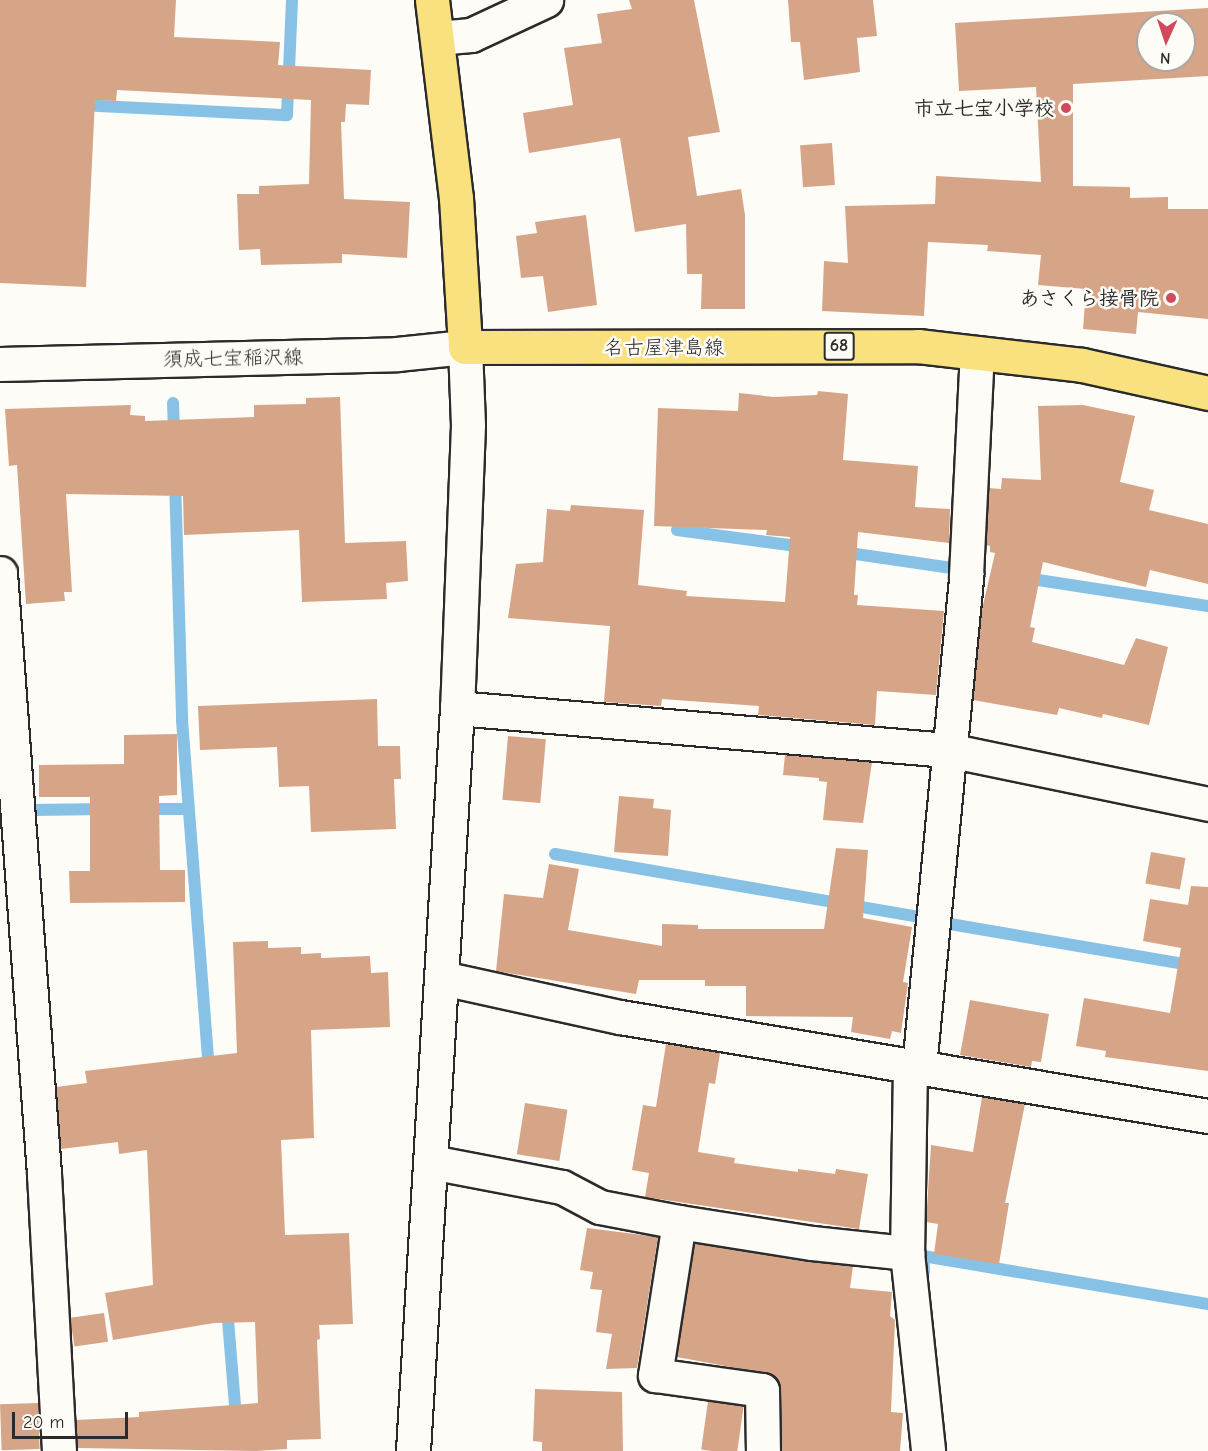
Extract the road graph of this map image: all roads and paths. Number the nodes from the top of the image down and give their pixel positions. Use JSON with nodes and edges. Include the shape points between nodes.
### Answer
{"nodes":[{"id":1,"x":432,"y":0,"type":"edge"},
{"id":2,"x":546,"y":0,"type":"edge"},
{"id":3,"x":437,"y":38,"type":"junction"},
{"id":4,"x":465,"y":347,"type":"junction"},
{"id":5,"x":977,"y":353,"type":"junction"},
{"id":6,"x":0,"y":364,"type":"edge"},
{"id":7,"x":1208,"y":393,"type":"edge"},
{"id":8,"x":0,"y":573,"type":"edge"},
{"id":9,"x":457,"y":708,"type":"junction"},
{"id":10,"x":948,"y":750,"type":"junction"},
{"id":11,"x":1208,"y":804,"type":"edge"},
{"id":12,"x":8,"y":825,"type":"edge"},
{"id":13,"x":442,"y":978,"type":"junction"},
{"id":14,"x":914,"y":1066,"type":"junction"},
{"id":15,"x":1208,"y":1116,"type":"edge"},
{"id":16,"x":431,"y":1162,"type":"junction"},
{"id":17,"x":679,"y":1222,"type":"junction"},
{"id":18,"x":907,"y":1253,"type":"junction"},
{"id":19,"x":59,"y":1451,"type":"edge"},
{"id":20,"x":413,"y":1451,"type":"edge"},
{"id":21,"x":763,"y":1451,"type":"edge"},
{"id":22,"x":928,"y":1451,"type":"edge"}],
"edges":[{"from":1,"to":3,"type":"main road"},
{"from":2,"to":3,"type":"street","via":[[471,35]]},
{"from":3,"to":4,"type":"main road","via":[[456,198]]},
{"from":4,"to":5,"type":"main road","name":"名古屋津島線","number":"68","via":[[918,346]]},
{"from":4,"to":6,"type":"street","name":"須成七宝稲沢線","via":[[397,354]]},
{"from":4,"to":9,"type":"street","via":[[468,425]]},
{"from":5,"to":7,"type":"main road","name":"名古屋津島線","number":"68","via":[[1082,365]]},
{"from":5,"to":10,"type":"street","via":[[966,575]]},
{"from":8,"to":12,"type":"street"},
{"from":9,"to":10,"type":"street"},
{"from":9,"to":13,"type":"street"},
{"from":10,"to":11,"type":"street"},
{"from":10,"to":14,"type":"street"},
{"from":12,"to":19,"type":"street","via":[[44,1174]]},
{"from":13,"to":14,"type":"street","via":[[620,1017]]},
{"from":13,"to":16,"type":"street"},
{"from":14,"to":15,"type":"street"},
{"from":14,"to":18,"type":"street"},
{"from":16,"to":17,"type":"street","via":[[562,1187],[600,1207]]},
{"from":16,"to":20,"type":"street"},
{"from":17,"to":18,"type":"street"},
{"from":17,"to":21,"type":"street","via":[[655,1375],[762,1390]]},
{"from":18,"to":22,"type":"street"}]}
